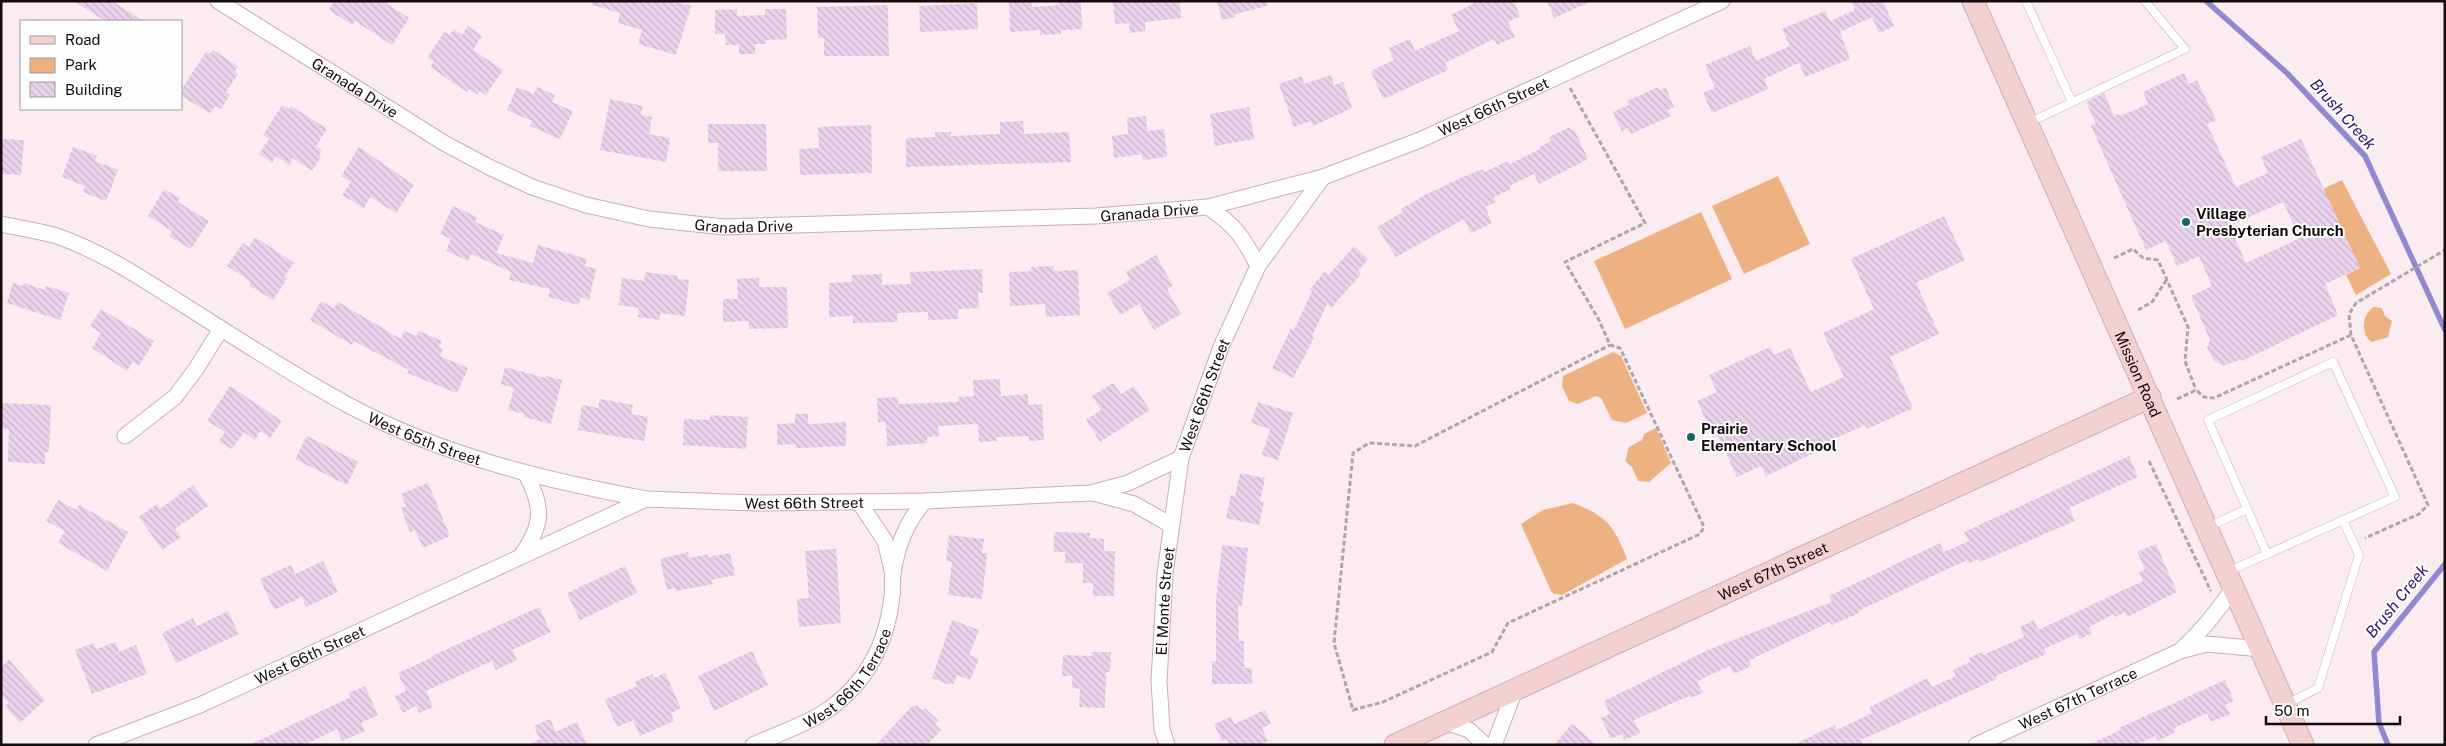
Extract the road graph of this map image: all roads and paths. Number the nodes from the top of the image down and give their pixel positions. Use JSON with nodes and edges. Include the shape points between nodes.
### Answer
{"nodes":[{"id":1,"x":218,"y":1,"type":"edge"},
{"id":2,"x":1722,"y":1,"type":"edge"},
{"id":3,"x":1973,"y":1,"type":"edge"},
{"id":4,"x":2026,"y":1,"type":"edge"},
{"id":5,"x":2145,"y":1,"type":"edge"},
{"id":6,"x":1568,"y":85,"type":"dead end"},
{"id":7,"x":2072,"y":102,"type":"junction"},
{"id":8,"x":2027,"y":123,"type":"junction"},
{"id":9,"x":1323,"y":177,"type":"junction"},
{"id":10,"x":1208,"y":207,"type":"junction"},
{"id":11,"x":1,"y":224,"type":"edge"},
{"id":12,"x":2445,"y":250,"type":"edge"},
{"id":13,"x":2114,"y":258,"type":"dead end"},
{"id":14,"x":1258,"y":266,"type":"junction"},
{"id":15,"x":2167,"y":279,"type":"junction"},
{"id":16,"x":2138,"y":310,"type":"dead end"},
{"id":17,"x":222,"y":329,"type":"junction"},
{"id":18,"x":2352,"y":335,"type":"junction"},
{"id":19,"x":1610,"y":345,"type":"junction"},
{"id":20,"x":2196,"y":390,"type":"junction"},
{"id":21,"x":2150,"y":397,"type":"junction"},
{"id":22,"x":2177,"y":399,"type":"dead end"},
{"id":23,"x":125,"y":436,"type":"dead end"},
{"id":24,"x":1181,"y":458,"type":"junction"},
{"id":25,"x":2149,"y":461,"type":"dead end"},
{"id":26,"x":526,"y":474,"type":"junction"},
{"id":27,"x":1091,"y":493,"type":"junction"},
{"id":28,"x":646,"y":500,"type":"junction"},
{"id":29,"x":924,"y":501,"type":"junction"},
{"id":30,"x":859,"y":502,"type":"junction"},
{"id":31,"x":2247,"y":509,"type":"junction"},
{"id":32,"x":2343,"y":520,"type":"junction"},
{"id":33,"x":1171,"y":525,"type":"junction"},
{"id":34,"x":2207,"y":527,"type":"junction"},
{"id":35,"x":2354,"y":543,"type":"junction"},
{"id":36,"x":2267,"y":554,"type":"junction"},
{"id":37,"x":520,"y":558,"type":"junction"},
{"id":38,"x":892,"y":574,"type":"junction"},
{"id":39,"x":2230,"y":579,"type":"junction"},
{"id":40,"x":2212,"y":592,"type":"dead end"},
{"id":41,"x":2261,"y":649,"type":"junction"},
{"id":42,"x":2180,"y":651,"type":"junction"},
{"id":43,"x":1515,"y":690,"type":"junction"},
{"id":44,"x":2285,"y":705,"type":"junction"},
{"id":45,"x":1445,"y":722,"type":"junction"},
{"id":46,"x":96,"y":745,"type":"edge"},
{"id":47,"x":753,"y":745,"type":"edge"},
{"id":48,"x":1167,"y":745,"type":"edge"},
{"id":49,"x":1396,"y":745,"type":"edge"},
{"id":50,"x":1485,"y":745,"type":"edge"},
{"id":51,"x":1494,"y":745,"type":"edge"},
{"id":52,"x":1976,"y":745,"type":"edge"},
{"id":53,"x":2303,"y":745,"type":"edge"}],
"edges":[{"from":1,"to":10,"type":"street","name":"Granada Drive","via":[[436,138],[489,167],[532,187],[586,205],[649,219],[724,227],[1096,216]]},
{"from":2,"to":9,"type":"street","name":"West 66th Street","via":[[1420,140]]},
{"from":3,"to":8,"type":"street","name":"Mission Road"},
{"from":4,"to":7,"type":"lane"},
{"from":5,"to":7,"type":"lane","via":[[2185,50]]},
{"from":6,"to":19,"type":"path","via":[[1645,224],[1565,262]]},
{"from":7,"to":8,"type":"lane"},
{"from":8,"to":21,"type":"street","name":"Mission Road"},
{"from":9,"to":10,"type":"street","name":"Granada Drive"},
{"from":9,"to":14,"type":"street","name":"West 66th Street"},
{"from":10,"to":14,"type":"street","via":[[1241,235]]},
{"from":11,"to":17,"type":"street","name":"West 65th Street","via":[[56,236],[101,255]]},
{"from":12,"to":18,"type":"path","via":[[2352,306],[2349,314]]},
{"from":13,"to":15,"type":"path","via":[[2133,249],[2143,258],[2158,260]]},
{"from":14,"to":24,"type":"street","name":"West 66th Street","via":[[1221,347]]},
{"from":15,"to":16,"type":"path","via":[[2152,302]]},
{"from":15,"to":20,"type":"path","via":[[2188,327],[2185,361]]},
{"from":17,"to":23,"type":"street","via":[[174,397]]},
{"from":17,"to":26,"type":"street","name":"West 65th Street","via":[[349,405],[406,433]]},
{"from":18,"to":20,"type":"path","via":[[2214,398],[2204,397]]},
{"from":18,"to":35,"type":"path","via":[[2428,505],[2419,514]]},
{"from":19,"to":19,"type":"path","via":[[1620,348],[1704,527],[1700,534],[1508,623],[1492,652],[1383,702],[1353,710],[1334,643],[1353,453],[1369,443],[1415,446]]},
{"from":20,"to":22,"type":"path"},
{"from":21,"to":34,"type":"street","name":"Mission Road"},
{"from":21,"to":43,"type":"street","name":"West 67th Street"},
{"from":24,"to":27,"type":"street","name":"West 66th Street","via":[[1128,483]]},
{"from":24,"to":33,"type":"street","name":"El Monte Street"},
{"from":25,"to":40,"type":"path"},
{"from":26,"to":28,"type":"street","name":"West 65th Street"},
{"from":26,"to":37,"type":"street","via":[[536,493],[540,514],[534,538]]},
{"from":27,"to":29,"type":"street","name":"West 66th Street"},
{"from":27,"to":33,"type":"street","via":[[1134,504]]},
{"from":28,"to":30,"type":"street","name":"West 66th Street"},
{"from":28,"to":37,"type":"street","name":"West 66th Street"},
{"from":29,"to":30,"type":"street","name":"West 66th Street"},
{"from":29,"to":38,"type":"street","name":"West 66th Terrace","via":[[899,543]]},
{"from":30,"to":38,"type":"street","name":"West 66th Terrace","via":[[885,541]]},
{"from":31,"to":32,"type":"lane","via":[[2208,420],[2334,362],[2395,497]]},
{"from":31,"to":34,"type":"lane"},
{"from":31,"to":36,"type":"lane"},
{"from":32,"to":35,"type":"lane"},
{"from":32,"to":36,"type":"lane"},
{"from":33,"to":48,"type":"street","name":"El Monte Street","via":[[1159,681],[1162,729]]},
{"from":34,"to":39,"type":"street","name":"Mission Road"},
{"from":35,"to":44,"type":"lane","via":[[2359,555],[2318,688]]},
{"from":36,"to":39,"type":"lane"},
{"from":37,"to":46,"type":"street","name":"West 66th Street","via":[[200,705]]},
{"from":38,"to":47,"type":"street","name":"West 66th Terrace","via":[[889,617],[880,647],[866,672],[844,697],[824,712]]},
{"from":39,"to":41,"type":"street","name":"Mission Road"},
{"from":39,"to":42,"type":"street","name":"West 67th Terrace","via":[[2220,609]]},
{"from":41,"to":42,"type":"street","name":"West 67th Terrace","via":[[2207,644]]},
{"from":41,"to":44,"type":"street","name":"Mission Road"},
{"from":42,"to":52,"type":"street","name":"West 67th Terrace"},
{"from":43,"to":45,"type":"street","name":"West 67th Street"},
{"from":43,"to":51,"type":"street"},
{"from":44,"to":53,"type":"street","name":"Mission Road"},
{"from":45,"to":49,"type":"street","name":"West 67th Street"},
{"from":45,"to":50,"type":"street","via":[[1469,730]]}]}
